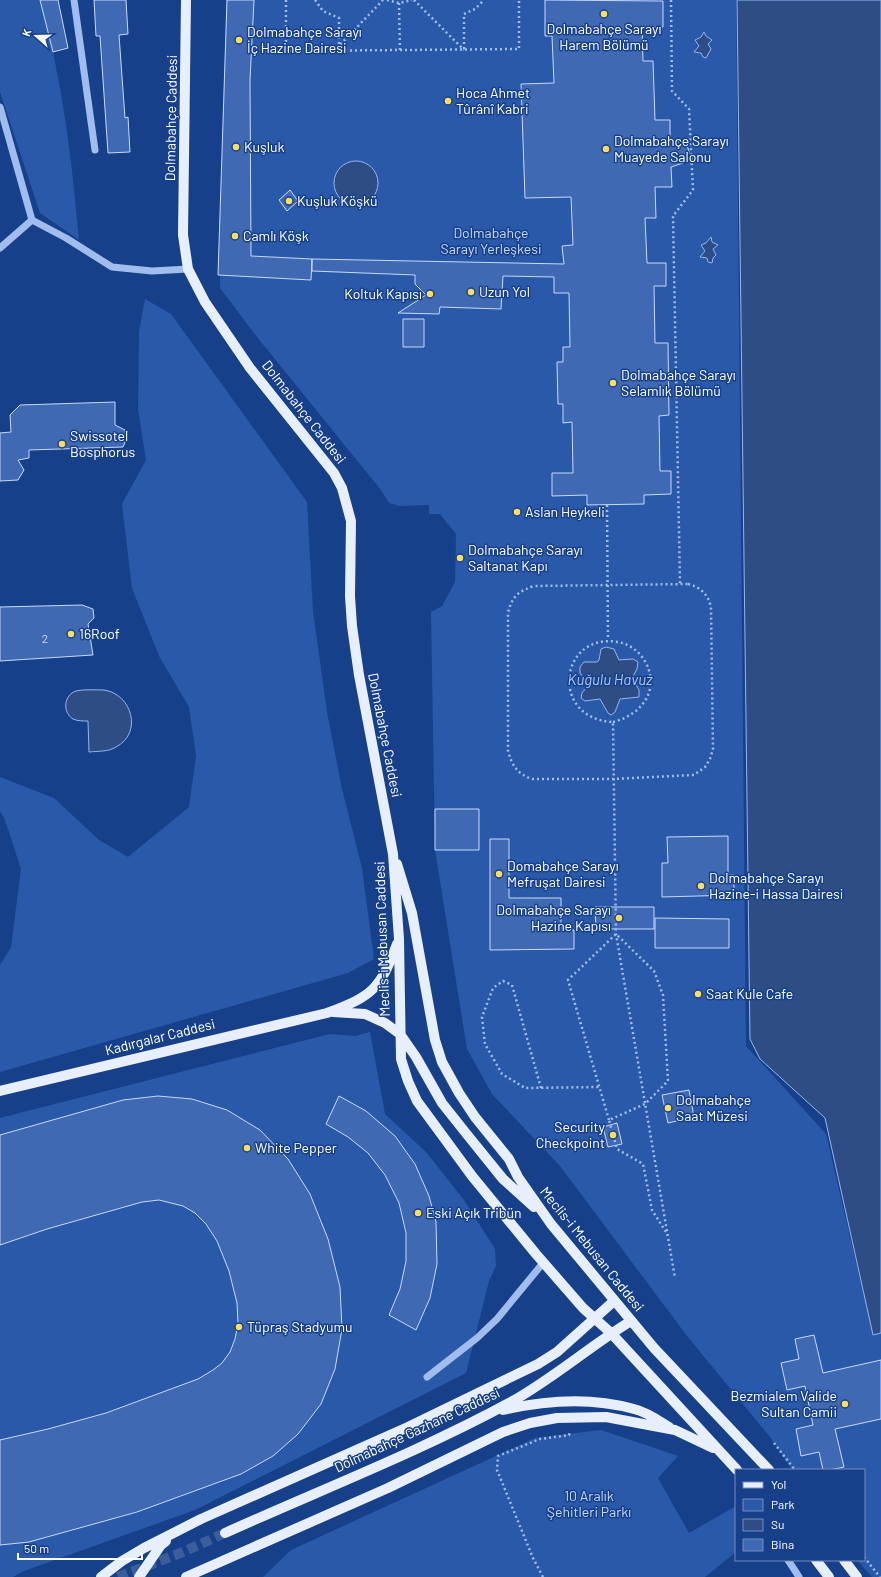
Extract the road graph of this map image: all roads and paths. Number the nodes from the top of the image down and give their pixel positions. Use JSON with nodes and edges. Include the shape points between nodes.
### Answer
{"nodes":[{"id":1,"x":74,"y":0,"type":"edge"},
{"id":2,"x":186,"y":0,"type":"edge"},
{"id":3,"x":286,"y":0,"type":"edge"},
{"id":4,"x":315,"y":0,"type":"edge"},
{"id":5,"x":383,"y":0,"type":"edge"},
{"id":6,"x":387,"y":0,"type":"edge"},
{"id":7,"x":413,"y":0,"type":"edge"},
{"id":8,"x":484,"y":0,"type":"edge"},
{"id":9,"x":519,"y":0,"type":"edge"},
{"id":10,"x":671,"y":0,"type":"edge"},
{"id":11,"x":399,"y":2,"type":"junction"},
{"id":12,"x":339,"y":46,"type":"junction"},
{"id":13,"x":400,"y":50,"type":"junction"},
{"id":14,"x":464,"y":50,"type":"junction"},
{"id":15,"x":331,"y":51,"type":"junction"},
{"id":16,"x":0,"y":107,"type":"edge"},
{"id":17,"x":95,"y":150,"type":"dead end"},
{"id":18,"x":32,"y":220,"type":"junction"},
{"id":19,"x":0,"y":248,"type":"edge"},
{"id":20,"x":188,"y":269,"type":"junction"},
{"id":21,"x":607,"y":505,"type":"dead end"},
{"id":22,"x":680,"y":584,"type":"junction"},
{"id":23,"x":608,"y":585,"type":"junction"},
{"id":24,"x":608,"y":640,"type":"junction"},
{"id":25,"x":613,"y":722,"type":"junction"},
{"id":26,"x":613,"y":779,"type":"junction"},
{"id":27,"x":393,"y":854,"type":"junction"},
{"id":28,"x":616,"y":934,"type":"junction"},
{"id":29,"x":399,"y":939,"type":"junction"},
{"id":30,"x":327,"y":1013,"type":"junction"},
{"id":31,"x":400,"y":1034,"type":"junction"},
{"id":32,"x":600,"y":1087,"type":"junction"},
{"id":33,"x":541,"y":1088,"type":"junction"},
{"id":34,"x":0,"y":1091,"type":"edge"},
{"id":35,"x":645,"y":1104,"type":"junction"},
{"id":36,"x":608,"y":1120,"type":"junction"},
{"id":37,"x":543,"y":1215,"type":"junction"},
{"id":38,"x":667,"y":1234,"type":"junction"},
{"id":39,"x":543,"y":1263,"type":"junction"},
{"id":40,"x":675,"y":1278,"type":"dead end"},
{"id":41,"x":614,"y":1301,"type":"junction"},
{"id":42,"x":595,"y":1318,"type":"junction"},
{"id":43,"x":631,"y":1321,"type":"junction"},
{"id":44,"x":611,"y":1333,"type":"junction"},
{"id":45,"x":427,"y":1377,"type":"dead end"},
{"id":46,"x":486,"y":1414,"type":"junction"},
{"id":47,"x":574,"y":1417,"type":"junction"},
{"id":48,"x":675,"y":1430,"type":"junction"},
{"id":49,"x":774,"y":1443,"type":"dead end"},
{"id":50,"x":717,"y":1450,"type":"junction"},
{"id":51,"x":737,"y":1469,"type":"edge"},
{"id":52,"x":768,"y":1469,"type":"edge"},
{"id":53,"x":794,"y":1469,"type":"edge"},
{"id":54,"x":225,"y":1533,"type":"tunnel mouth"},
{"id":55,"x":176,"y":1534,"type":"junction"},
{"id":56,"x":865,"y":1558,"type":"edge"},
{"id":57,"x":789,"y":1561,"type":"edge"},
{"id":58,"x":817,"y":1561,"type":"edge"},
{"id":59,"x":845,"y":1561,"type":"edge"},
{"id":60,"x":101,"y":1577,"type":"edge"},
{"id":61,"x":139,"y":1577,"type":"edge"},
{"id":62,"x":186,"y":1577,"type":"edge"},
{"id":63,"x":543,"y":1577,"type":"edge"},
{"id":64,"x":799,"y":1577,"type":"edge"},
{"id":65,"x":829,"y":1577,"type":"edge"},
{"id":66,"x":857,"y":1577,"type":"edge"},
{"id":67,"x":880,"y":1577,"type":"edge"}],
"edges":[{"from":1,"to":17,"type":"street"},
{"from":2,"to":20,"type":"main road","name":"Dolmabahçe Caddesi","via":[[183,235]]},
{"from":3,"to":15,"type":"path","via":[[286,51]]},
{"from":4,"to":12,"type":"path","via":[[323,11],[339,18]]},
{"from":5,"to":12,"type":"path"},
{"from":6,"to":11,"type":"path"},
{"from":7,"to":11,"type":"path"},
{"from":7,"to":14,"type":"path"},
{"from":8,"to":14,"type":"path","via":[[475,9],[464,14]]},
{"from":9,"to":14,"type":"path","via":[[519,49]]},
{"from":10,"to":22,"type":"path","via":[[672,91],[689,109],[692,190],[673,216]]},
{"from":11,"to":13,"type":"path"},
{"from":12,"to":15,"type":"path"},
{"from":13,"to":14,"type":"path"},
{"from":13,"to":15,"type":"path"},
{"from":16,"to":18,"type":"street"},
{"from":18,"to":19,"type":"street"},
{"from":18,"to":20,"type":"street","via":[[112,267],[152,271]]},
{"from":20,"to":27,"type":"main road","name":"Dolmabahçe Caddesi","via":[[225,333],[250,368],[315,446],[342,488],[351,521],[352,626]]},
{"from":21,"to":23,"type":"path"},
{"from":22,"to":23,"type":"path"},
{"from":22,"to":26,"type":"path","via":[[699,588],[711,607],[710,760],[694,775]]},
{"from":23,"to":24,"type":"path"},
{"from":23,"to":26,"type":"path","via":[[534,586],[520,590],[512,600],[508,612],[508,751],[512,765],[532,779]]},
{"from":24,"to":25,"type":"path","via":[[623,642],[634,648],[645,661],[650,679],[649,692],[640,708]]},
{"from":24,"to":25,"type":"path","via":[[596,642],[581,652],[571,668],[569,681],[571,695],[584,713],[594,719]]},
{"from":25,"to":26,"type":"path"},
{"from":26,"to":28,"type":"path"},
{"from":27,"to":29,"type":"main road","name":"Meclis-i Mebusan Caddesi"},
{"from":27,"to":37,"type":"main road","name":"Meclis-i Mebusan Caddesi","via":[[412,913],[431,1019],[442,1062],[475,1117],[509,1159]]},
{"from":28,"to":32,"type":"path","via":[[568,980]]},
{"from":28,"to":35,"type":"path"},
{"from":28,"to":35,"type":"path","via":[[654,971],[663,995],[668,1082]]},
{"from":29,"to":30,"type":"main road","name":"Kadırgalar Caddesi","via":[[374,990]]},
{"from":29,"to":31,"type":"main road","name":"Meclis-i Mebusan Caddesi"},
{"from":30,"to":31,"type":"main road","name":"Kadırgalar Caddesi","via":[[365,1014],[385,1023]]},
{"from":30,"to":34,"type":"main road","name":"Kadırgalar Caddesi"},
{"from":31,"to":37,"type":"main road","via":[[442,1103],[464,1132],[503,1179]]},
{"from":31,"to":39,"type":"main road","name":"Meclis-i Mebusan Caddesi","via":[[401,1059],[417,1101],[472,1176]]},
{"from":32,"to":33,"type":"path"},
{"from":32,"to":36,"type":"path"},
{"from":33,"to":33,"type":"path","via":[[525,1088],[502,1074],[485,1044],[482,1017],[492,988],[503,981],[512,985]]},
{"from":35,"to":36,"type":"path"},
{"from":35,"to":38,"type":"path"},
{"from":36,"to":38,"type":"path","via":[[617,1148],[643,1164],[652,1210]]},
{"from":37,"to":41,"type":"main road","name":"Meclis-i Mebusan Caddesi"},
{"from":38,"to":40,"type":"path"},
{"from":39,"to":42,"type":"main road","name":"Meclis-i Mebusan Caddesi"},
{"from":39,"to":45,"type":"street","via":[[492,1324]]},
{"from":41,"to":42,"type":"main road"},
{"from":41,"to":43,"type":"main road","name":"Meclis-i Mebusan Caddesi"},
{"from":42,"to":44,"type":"main road","name":"Meclis-i Mebusan Caddesi"},
{"from":42,"to":55,"type":"main road","via":[[557,1352],[518,1374],[408,1427],[201,1519]]},
{"from":43,"to":44,"type":"main road","name":"Dolmabahçe Gazhane Caddesi"},
{"from":43,"to":52,"type":"main road","name":"Meclis-i Mebusan Caddesi"},
{"from":44,"to":46,"type":"main road","name":"Dolmabahçe Gazhane Caddesi","via":[[569,1366],[511,1402]]},
{"from":44,"to":50,"type":"main road","name":"Meclis-i Mebusan Caddesi"},
{"from":46,"to":48,"type":"main road","via":[[538,1403],[584,1401],[634,1409]]},
{"from":46,"to":54,"type":"main road","name":"Dolmabahçe Gazhane Caddesi"},
{"from":47,"to":48,"type":"main road","via":[[606,1417]]},
{"from":47,"to":62,"type":"main road","via":[[530,1423],[503,1432],[388,1488]]},
{"from":47,"to":63,"type":"path","via":[[569,1435],[540,1439],[498,1456],[497,1470]]},
{"from":48,"to":50,"type":"main road"},
{"from":49,"to":53,"type":"path"},
{"from":50,"to":51,"type":"main road","name":"Meclis-i Mebusan Caddesi"},
{"from":55,"to":60,"type":"main road","via":[[144,1548]]},
{"from":55,"to":61,"type":"main road","via":[[161,1545]]},
{"from":56,"to":67,"type":"path"},
{"from":57,"to":64,"type":"street"},
{"from":58,"to":65,"type":"main road"},
{"from":59,"to":66,"type":"main road"}]}
